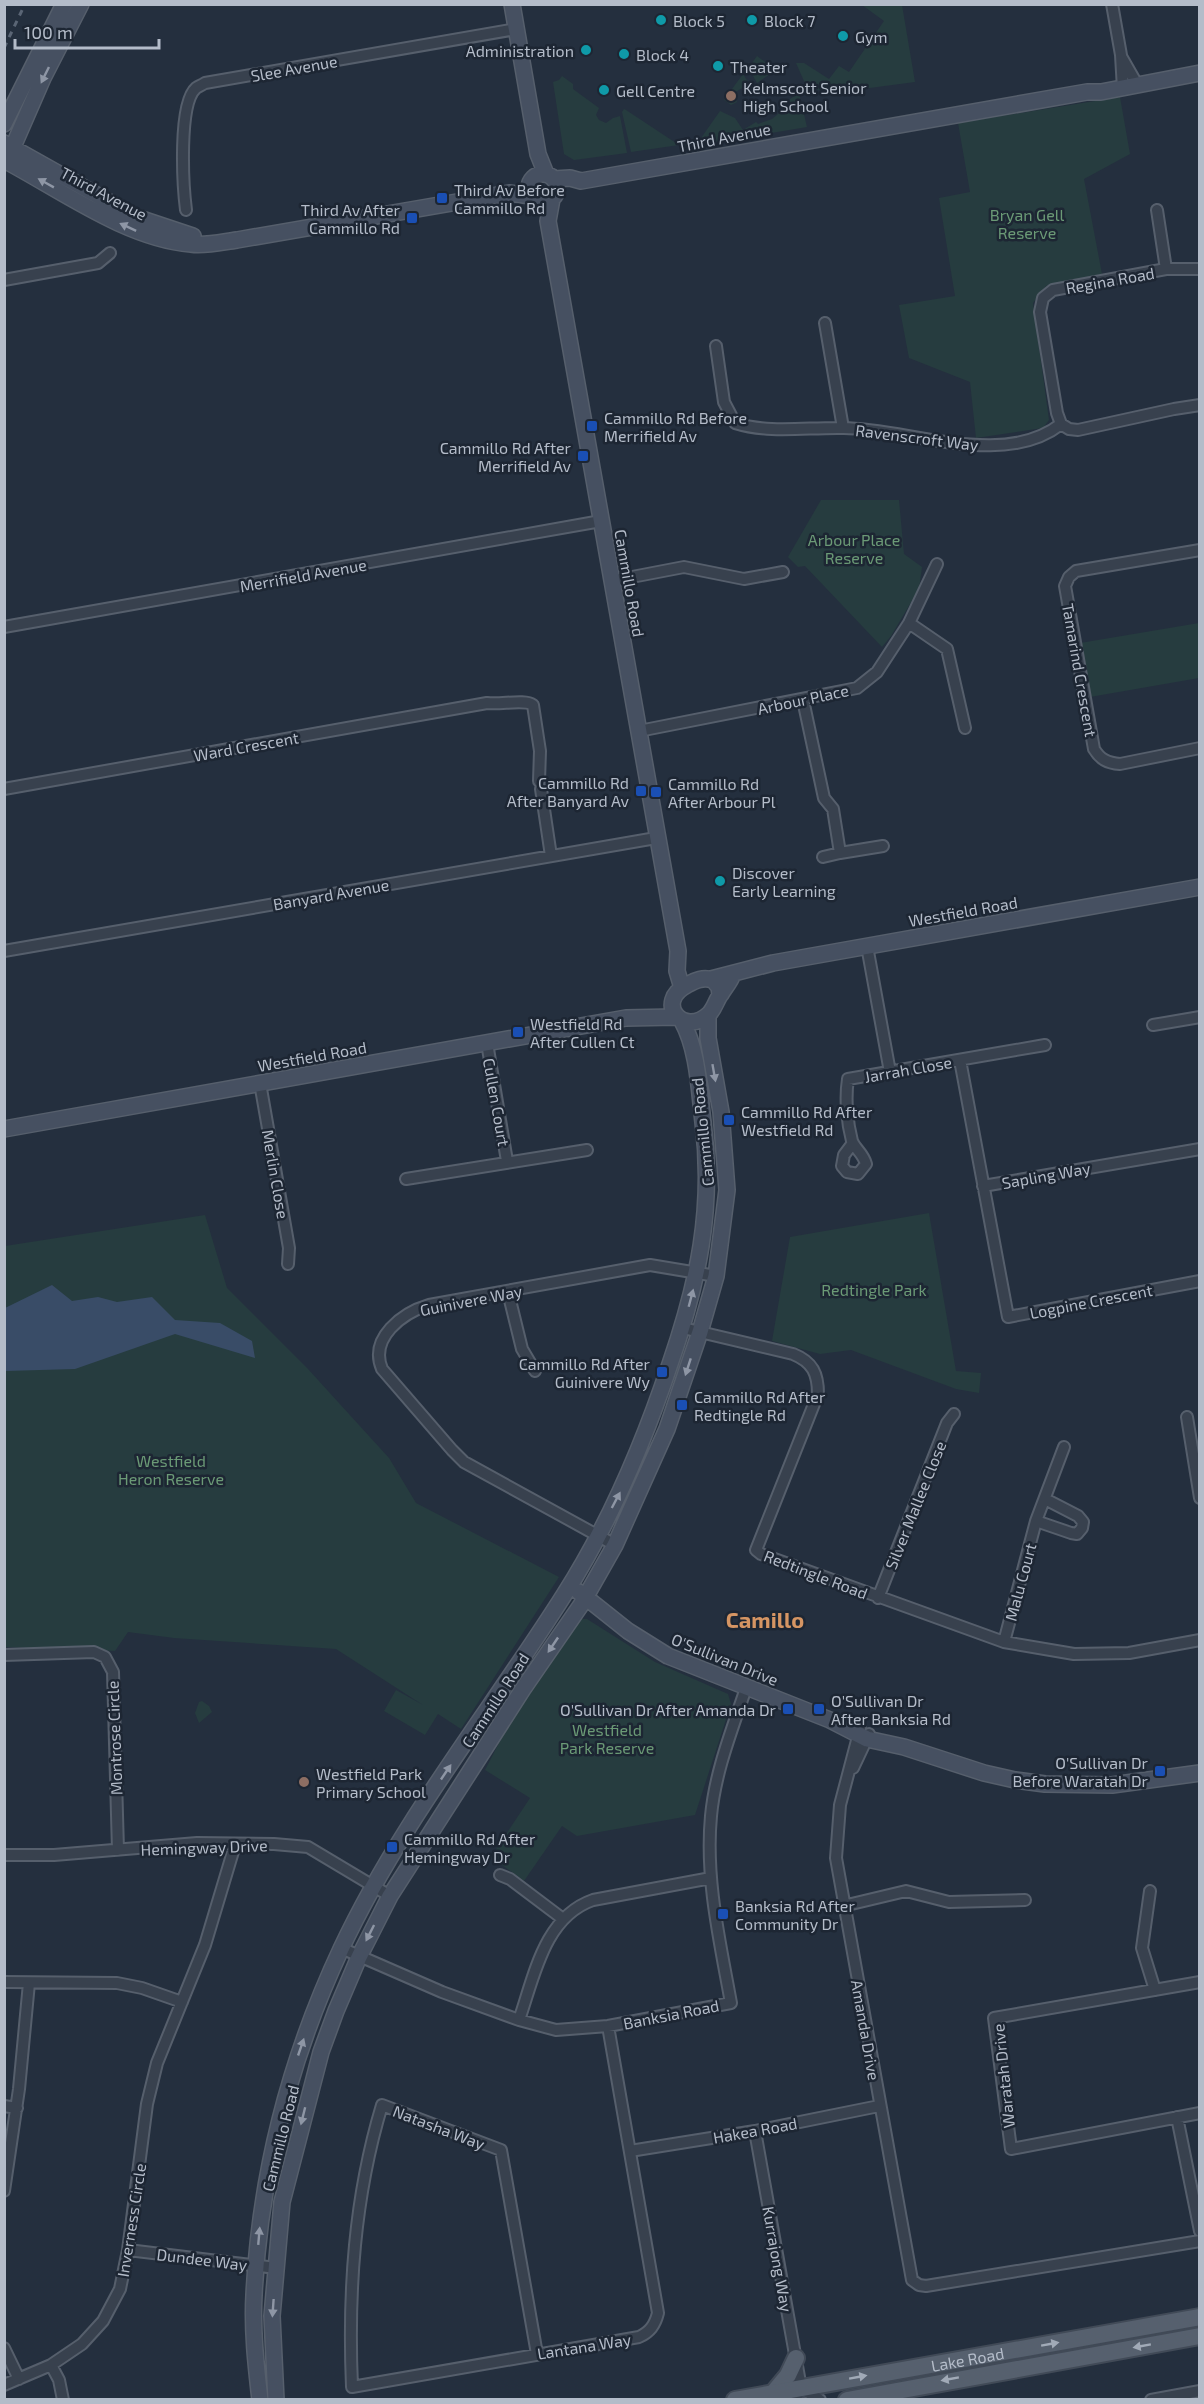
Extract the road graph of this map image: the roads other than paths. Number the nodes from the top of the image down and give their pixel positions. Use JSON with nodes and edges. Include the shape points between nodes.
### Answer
{"nodes":[{"id":1,"x":64,"y":4,"type":"edge"},
{"id":2,"x":81,"y":4,"type":"edge"},
{"id":3,"x":512,"y":4,"type":"edge"},
{"id":4,"x":1112,"y":4,"type":"edge"},
{"id":5,"x":516,"y":29,"type":"junction"},
{"id":6,"x":1200,"y":73,"type":"edge"},
{"id":7,"x":1128,"y":84,"type":"junction"},
{"id":8,"x":4,"y":124,"type":"edge"},
{"id":9,"x":6,"y":156,"type":"edge"},
{"id":10,"x":542,"y":187,"type":"junction"},
{"id":11,"x":186,"y":210,"type":"dead end"},
{"id":12,"x":1157,"y":210,"type":"dead end"},
{"id":13,"x":110,"y":253,"type":"dead end"},
{"id":14,"x":1166,"y":269,"type":"junction"},
{"id":15,"x":1200,"y":269,"type":"edge"},
{"id":16,"x":4,"y":280,"type":"edge"},
{"id":17,"x":825,"y":323,"type":"dead end"},
{"id":18,"x":716,"y":346,"type":"dead end"},
{"id":19,"x":1200,"y":405,"type":"edge"},
{"id":20,"x":1061,"y":423,"type":"junction"},
{"id":21,"x":843,"y":428,"type":"junction"},
{"id":22,"x":601,"y":521,"type":"junction"},
{"id":23,"x":1200,"y":550,"type":"edge"},
{"id":24,"x":937,"y":564,"type":"dead end"},
{"id":25,"x":783,"y":572,"type":"dead end"},
{"id":26,"x":611,"y":581,"type":"junction"},
{"id":27,"x":909,"y":623,"type":"junction"},
{"id":28,"x":4,"y":627,"type":"edge"},
{"id":29,"x":803,"y":700,"type":"junction"},
{"id":30,"x":964,"y":728,"type":"dead end"},
{"id":31,"x":639,"y":731,"type":"junction"},
{"id":32,"x":1200,"y":748,"type":"edge"},
{"id":33,"x":4,"y":789,"type":"edge"},
{"id":34,"x":656,"y":838,"type":"junction"},
{"id":35,"x":883,"y":846,"type":"dead end"},
{"id":36,"x":840,"y":853,"type":"junction"},
{"id":37,"x":551,"y":856,"type":"junction"},
{"id":38,"x":823,"y":857,"type":"dead end"},
{"id":39,"x":1200,"y":887,"type":"edge"},
{"id":40,"x":867,"y":946,"type":"junction"},
{"id":41,"x":4,"y":951,"type":"edge"},
{"id":42,"x":678,"y":951,"type":"junction"},
{"id":43,"x":733,"y":974,"type":"junction"},
{"id":44,"x":704,"y":979,"type":"junction"},
{"id":45,"x":682,"y":987,"type":"junction"},
{"id":46,"x":720,"y":995,"type":"junction"},
{"id":47,"x":677,"y":1013,"type":"junction"},
{"id":48,"x":708,"y":1015,"type":"junction"},
{"id":49,"x":1200,"y":1017,"type":"edge"},
{"id":50,"x":1153,"y":1025,"type":"dead end"},
{"id":51,"x":487,"y":1043,"type":"junction"},
{"id":52,"x":1045,"y":1045,"type":"dead end"},
{"id":53,"x":960,"y":1060,"type":"junction"},
{"id":54,"x":890,"y":1072,"type":"junction"},
{"id":55,"x":260,"y":1083,"type":"junction"},
{"id":56,"x":4,"y":1129,"type":"edge"},
{"id":57,"x":852,"y":1143,"type":"dead end"},
{"id":58,"x":587,"y":1149,"type":"dead end"},
{"id":59,"x":1200,"y":1149,"type":"edge"},
{"id":60,"x":507,"y":1161,"type":"junction"},
{"id":61,"x":406,"y":1179,"type":"dead end"},
{"id":62,"x":983,"y":1186,"type":"junction"},
{"id":63,"x":288,"y":1264,"type":"dead end"},
{"id":64,"x":698,"y":1272,"type":"junction"},
{"id":65,"x":716,"y":1276,"type":"junction"},
{"id":66,"x":1200,"y":1281,"type":"edge"},
{"id":67,"x":508,"y":1292,"type":"junction"},
{"id":68,"x":683,"y":1328,"type":"junction"},
{"id":69,"x":699,"y":1332,"type":"junction"},
{"id":70,"x":535,"y":1371,"type":"dead end"},
{"id":71,"x":954,"y":1414,"type":"dead end"},
{"id":72,"x":1187,"y":1417,"type":"dead end"},
{"id":73,"x":1064,"y":1447,"type":"dead end"},
{"id":74,"x":1200,"y":1498,"type":"edge"},
{"id":75,"x":1045,"y":1499,"type":"junction"},
{"id":76,"x":1036,"y":1521,"type":"junction"},
{"id":77,"x":597,"y":1536,"type":"junction"},
{"id":78,"x":615,"y":1545,"type":"junction"},
{"id":79,"x":567,"y":1590,"type":"junction"},
{"id":80,"x":878,"y":1598,"type":"junction"},
{"id":81,"x":583,"y":1600,"type":"junction"},
{"id":82,"x":1200,"y":1640,"type":"edge"},
{"id":83,"x":1004,"y":1642,"type":"junction"},
{"id":84,"x":4,"y":1654,"type":"edge"},
{"id":85,"x":746,"y":1688,"type":"junction"},
{"id":86,"x":864,"y":1734,"type":"junction"},
{"id":87,"x":1200,"y":1773,"type":"edge"},
{"id":88,"x":235,"y":1845,"type":"junction"},
{"id":89,"x":118,"y":1850,"type":"junction"},
{"id":90,"x":4,"y":1855,"type":"edge"},
{"id":91,"x":500,"y":1875,"type":"dead end"},
{"id":92,"x":711,"y":1878,"type":"junction"},
{"id":93,"x":374,"y":1887,"type":"junction"},
{"id":94,"x":1150,"y":1891,"type":"dead end"},
{"id":95,"x":390,"y":1896,"type":"junction"},
{"id":96,"x":1025,"y":1900,"type":"dead end"},
{"id":97,"x":843,"y":1906,"type":"junction"},
{"id":98,"x":563,"y":1919,"type":"junction"},
{"id":99,"x":341,"y":1948,"type":"junction"},
{"id":100,"x":359,"y":1957,"type":"junction"},
{"id":101,"x":1200,"y":1982,"type":"edge"},
{"id":102,"x":4,"y":1983,"type":"edge"},
{"id":103,"x":29,"y":1983,"type":"junction"},
{"id":104,"x":1155,"y":1990,"type":"junction"},
{"id":105,"x":182,"y":2002,"type":"junction"},
{"id":106,"x":519,"y":2020,"type":"junction"},
{"id":107,"x":608,"y":2026,"type":"junction"},
{"id":108,"x":4,"y":2106,"type":"edge"},
{"id":109,"x":879,"y":2106,"type":"junction"},
{"id":110,"x":17,"y":2108,"type":"junction"},
{"id":111,"x":1200,"y":2113,"type":"edge"},
{"id":112,"x":1177,"y":2117,"type":"junction"},
{"id":113,"x":755,"y":2131,"type":"junction"},
{"id":114,"x":630,"y":2151,"type":"junction"},
{"id":115,"x":4,"y":2191,"type":"edge"},
{"id":116,"x":1200,"y":2231,"type":"edge"},
{"id":117,"x":1200,"y":2241,"type":"edge"},
{"id":118,"x":128,"y":2250,"type":"junction"},
{"id":119,"x":256,"y":2265,"type":"junction"},
{"id":120,"x":276,"y":2268,"type":"junction"},
{"id":121,"x":1200,"y":2317,"type":"edge"},
{"id":122,"x":1200,"y":2336,"type":"edge"},
{"id":123,"x":4,"y":2348,"type":"edge"},
{"id":124,"x":537,"y":2354,"type":"junction"},
{"id":125,"x":796,"y":2358,"type":"junction"},
{"id":126,"x":51,"y":2364,"type":"junction"},
{"id":127,"x":19,"y":2379,"type":"junction"},
{"id":128,"x":4,"y":2385,"type":"edge"},
{"id":129,"x":352,"y":2387,"type":"joint"},
{"id":130,"x":1200,"y":2391,"type":"edge"},
{"id":131,"x":773,"y":2393,"type":"junction"},
{"id":132,"x":798,"y":2394,"type":"edge"},
{"id":133,"x":1188,"y":2397,"type":"edge"},
{"id":134,"x":63,"y":2400,"type":"edge"},
{"id":135,"x":260,"y":2400,"type":"edge"},
{"id":136,"x":276,"y":2400,"type":"edge"},
{"id":137,"x":735,"y":2400,"type":"edge"},
{"id":138,"x":820,"y":2400,"type":"edge"},
{"id":139,"x":847,"y":2400,"type":"edge"},
{"id":140,"x":1151,"y":2400,"type":"edge"}],
"edges":[{"from":1,"to":8,"type":"main road"},
{"from":2,"to":9,"type":"main road","one_way":true},
{"from":3,"to":5,"type":"main road"},
{"from":4,"to":7,"type":"street"},
{"from":5,"to":10,"type":"main road"},
{"from":5,"to":11,"type":"street","name":"Slee Avenue","via":[[205,83],[195,88],[189,101],[182,154]]},
{"from":6,"to":7,"type":"main road","name":"Third Avenue","via":[[1154,76]]},
{"from":7,"to":10,"type":"main road","name":"Third Avenue","via":[[1097,85],[1087,92]]},
{"from":9,"to":10,"type":"main road","name":"Third Avenue","via":[[142,234],[195,245]]},
{"from":10,"to":22,"type":"main road","name":"Cammillo Road"},
{"from":12,"to":14,"type":"street"},
{"from":13,"to":16,"type":"street","via":[[98,263]]},
{"from":14,"to":15,"type":"street","name":"Regina Road"},
{"from":14,"to":20,"type":"street","name":"Regina Road","via":[[1053,290],[1043,298],[1040,312]]},
{"from":17,"to":21,"type":"street"},
{"from":18,"to":21,"type":"street","name":"Ravenscroft Way","via":[[724,402],[735,423],[755,429]]},
{"from":19,"to":20,"type":"street","via":[[1078,430]]},
{"from":20,"to":21,"type":"street","name":"Ravenscroft Way","via":[[1040,437],[985,446]]},
{"from":22,"to":26,"type":"main road","name":"Cammillo Road"},
{"from":22,"to":28,"type":"street","name":"Merrifield Avenue"},
{"from":23,"to":32,"type":"street","name":"Tamarind Crescent","via":[[1076,571],[1065,586],[1097,755],[1120,764]]},
{"from":24,"to":27,"type":"street","name":"Arbour Place"},
{"from":25,"to":26,"type":"street","via":[[744,579],[684,567]]},
{"from":26,"to":31,"type":"main road","name":"Cammillo Road"},
{"from":27,"to":29,"type":"street","name":"Arbour Place","via":[[877,672],[857,688]]},
{"from":27,"to":30,"type":"street","via":[[947,649]]},
{"from":29,"to":31,"type":"street","name":"Arbour Place"},
{"from":29,"to":36,"type":"street"},
{"from":31,"to":34,"type":"main road","name":"Cammillo Road"},
{"from":33,"to":37,"type":"street","name":"Ward Crescent","via":[[487,703],[526,702],[533,705]]},
{"from":34,"to":37,"type":"street","name":"Banyard Avenue"},
{"from":34,"to":42,"type":"main road","name":"Cammillo Road"},
{"from":35,"to":36,"type":"street"},
{"from":36,"to":38,"type":"street"},
{"from":37,"to":41,"type":"street","name":"Banyard Avenue"},
{"from":39,"to":40,"type":"main road","name":"Westfield Road"},
{"from":40,"to":43,"type":"main road","name":"Westfield Road"},
{"from":40,"to":54,"type":"street"},
{"from":42,"to":44,"type":"main road","name":"Cammillo Road"},
{"from":42,"to":45,"type":"main road","name":"Cammillo Road","via":[[677,971]]},
{"from":43,"to":44,"type":"main road","name":"Westfield Road"},
{"from":43,"to":46,"type":"main road"},
{"from":44,"to":45,"type":"main road"},
{"from":44,"to":46,"type":"main road","via":[[718,985]]},
{"from":45,"to":47,"type":"main road"},
{"from":46,"to":48,"type":"main road"},
{"from":47,"to":48,"type":"main road","via":[[695,1020]]},
{"from":47,"to":51,"type":"main road","name":"Westfield Road","via":[[626,1018]]},
{"from":47,"to":64,"type":"main road","name":"Cammillo Road","via":[[691,1043],[705,1140],[706,1221]]},
{"from":48,"to":65,"type":"main road","name":"Cammillo Road","one_way":true,"via":[[727,1190]]},
{"from":49,"to":50,"type":"street"},
{"from":51,"to":55,"type":"main road","name":"Westfield Road"},
{"from":51,"to":60,"type":"street","name":"Cullen Court"},
{"from":52,"to":53,"type":"street","name":"Jarrah Close"},
{"from":53,"to":54,"type":"street","name":"Jarrah Close"},
{"from":53,"to":62,"type":"street","name":"Sapling Way"},
{"from":54,"to":57,"type":"street","name":"Jarrah Close","via":[[848,1079]]},
{"from":55,"to":56,"type":"main road","name":"Westfield Road"},
{"from":55,"to":63,"type":"street","name":"Merlin Close","via":[[289,1248]]},
{"from":58,"to":60,"type":"street","name":"Cullen Court"},
{"from":59,"to":62,"type":"street","name":"Sapling Way"},
{"from":60,"to":61,"type":"street","name":"Cullen Court"},
{"from":62,"to":66,"type":"street","name":"Logpine Crescent","via":[[1008,1317]]},
{"from":64,"to":65,"type":"street","name":"Guinivere Way"},
{"from":64,"to":67,"type":"street","name":"Guinivere Way","via":[[650,1265]]},
{"from":68,"to":64,"type":"main road","name":"Cammillo Road","one_way":true},
{"from":65,"to":69,"type":"main road","name":"Cammillo Road"},
{"from":67,"to":70,"type":"street","via":[[522,1350]]},
{"from":67,"to":77,"type":"street","name":"Guinivere Way","via":[[412,1311],[384,1336],[379,1362],[458,1457]]},
{"from":68,"to":69,"type":"street","name":"Redtingle Road"},
{"from":77,"to":68,"type":"main road","name":"Cammillo Road","one_way":true,"via":[[634,1463]]},
{"from":69,"to":78,"type":"main road","name":"Cammillo Road","one_way":true,"via":[[667,1429]]},
{"from":69,"to":80,"type":"street","name":"Redtingle Road","via":[[793,1354],[807,1363],[818,1378],[818,1394],[756,1550]]},
{"from":71,"to":80,"type":"street","name":"Silver Mallee Close","via":[[947,1423]]},
{"from":72,"to":74,"type":"street"},
{"from":73,"to":75,"type":"street","name":"Malu Court"},
{"from":75,"to":76,"type":"street","name":"Malu Court"},
{"from":75,"to":76,"type":"street","name":"Malu Court","via":[[1078,1516],[1082,1528],[1077,1534]]},
{"from":76,"to":83,"type":"street","name":"Malu Court"},
{"from":77,"to":78,"type":"street","name":"Guinivere Way"},
{"from":77,"to":79,"type":"main road","name":"Cammillo Road"},
{"from":78,"to":81,"type":"main road","name":"Cammillo Road"},
{"from":79,"to":81,"type":"main road","name":"O'Sullivan Drive"},
{"from":93,"to":79,"type":"main road","name":"Cammillo Road","one_way":true,"via":[[406,1832]]},
{"from":80,"to":83,"type":"street","name":"Redtingle Road"},
{"from":81,"to":85,"type":"main road","name":"O'Sullivan Drive","via":[[668,1656]]},
{"from":81,"to":95,"type":"main road","name":"Cammillo Road","one_way":true},
{"from":82,"to":83,"type":"street","name":"Redtingle Road","via":[[1129,1653],[1085,1654]]},
{"from":84,"to":89,"type":"street","name":"Montrose Circle","via":[[94,1652],[109,1661],[113,1672]]},
{"from":85,"to":86,"type":"main road","name":"O'Sullivan Drive","via":[[830,1720],[843,1720]]},
{"from":85,"to":92,"type":"street","name":"Banksia Road","via":[[716,1786],[711,1816]]},
{"from":86,"to":87,"type":"main road","name":"O'Sullivan Drive","via":[[889,1737],[904,1747],[984,1773],[1045,1784],[1112,1785]]},
{"from":86,"to":97,"type":"street","name":"Amanda Drive","via":[[840,1805],[836,1845]]},
{"from":88,"to":89,"type":"street","name":"Hemingway Drive","via":[[197,1843]]},
{"from":88,"to":93,"type":"street","name":"Hemingway Drive","via":[[308,1848]]},
{"from":88,"to":105,"type":"street","name":"Inverness Circle","via":[[205,1945]]},
{"from":89,"to":90,"type":"street","name":"Hemingway Drive"},
{"from":91,"to":98,"type":"street"},
{"from":92,"to":98,"type":"street","via":[[593,1900]]},
{"from":92,"to":107,"type":"street","name":"Banksia Road","via":[[731,2003]]},
{"from":93,"to":95,"type":"street","name":"Hemingway Drive"},
{"from":93,"to":99,"type":"main road","name":"Cammillo Road"},
{"from":94,"to":104,"type":"street","via":[[1142,1948]]},
{"from":95,"to":100,"type":"main road","name":"Cammillo Road","one_way":true},
{"from":96,"to":97,"type":"street","via":[[949,1902],[906,1891]]},
{"from":97,"to":109,"type":"street","name":"Amanda Drive"},
{"from":98,"to":106,"type":"street","via":[[547,1943]]},
{"from":99,"to":100,"type":"street","name":"Banksia Road"},
{"from":119,"to":99,"type":"main road","name":"Cammillo Road","one_way":true,"via":[[266,2183],[280,2118],[307,2032]]},
{"from":100,"to":106,"type":"street","name":"Banksia Road"},
{"from":100,"to":120,"type":"main road","name":"Cammillo Road","one_way":true,"via":[[321,2052],[305,2109],[282,2202]]},
{"from":101,"to":104,"type":"street","name":"Waratah Drive"},
{"from":102,"to":103,"type":"street"},
{"from":103,"to":105,"type":"street","via":[[127,1985]]},
{"from":103,"to":110,"type":"street"},
{"from":104,"to":112,"type":"street","name":"Waratah Drive","via":[[994,2018],[1011,2149]]},
{"from":105,"to":118,"type":"street","name":"Inverness Circle","via":[[157,2063],[147,2104]]},
{"from":106,"to":107,"type":"street","name":"Banksia Road","via":[[570,2031]]},
{"from":107,"to":114,"type":"street","name":"Lantana Way"},
{"from":108,"to":110,"type":"street"},
{"from":109,"to":113,"type":"street","name":"Hakea Road"},
{"from":109,"to":117,"type":"street","name":"Amanda Drive","via":[[913,2288]]},
{"from":110,"to":115,"type":"street"},
{"from":111,"to":112,"type":"street","name":"Waratah Drive"},
{"from":112,"to":116,"type":"street"},
{"from":113,"to":114,"type":"street","name":"Hakea Road"},
{"from":113,"to":125,"type":"street","name":"Kurrajong Way"},
{"from":114,"to":124,"type":"street","name":"Lantana Way","via":[[658,2313],[656,2320],[639,2337]]},
{"from":118,"to":119,"type":"street","name":"Dundee Way"},
{"from":118,"to":126,"type":"street","name":"Inverness Circle","via":[[120,2289],[103,2321],[82,2344]]},
{"from":119,"to":120,"type":"street","name":"Dundee Way"},
{"from":119,"to":135,"type":"main road","name":"Cammillo Road","via":[[255,2340]]},
{"from":120,"to":136,"type":"main road","name":"Cammillo Road","one_way":true,"via":[[272,2316]]},
{"from":132,"to":121,"type":"main road","name":"Lake Road","one_way":true},
{"from":122,"to":139,"type":"main road","name":"Lake Road","one_way":true},
{"from":123,"to":127,"type":"street"},
{"from":124,"to":129,"type":"street","name":"Lantana Way"},
{"from":124,"to":129,"type":"street","name":"Natasha Way","via":[[501,2150],[382,2105],[360,2199],[355,2240],[350,2317]]},
{"from":125,"to":131,"type":"main road"},
{"from":125,"to":132,"type":"street","name":"Kurrajong Way"},
{"from":126,"to":127,"type":"street","name":"Inverness Circle"},
{"from":126,"to":134,"type":"street"},
{"from":127,"to":128,"type":"street","name":"Inverness Circle"},
{"from":130,"to":133,"type":"street"},
{"from":131,"to":132,"type":"main road","name":"Lake Road"},
{"from":131,"to":137,"type":"main road","name":"Lake Road"},
{"from":132,"to":138,"type":"street"},
{"from":133,"to":140,"type":"street"}]}
